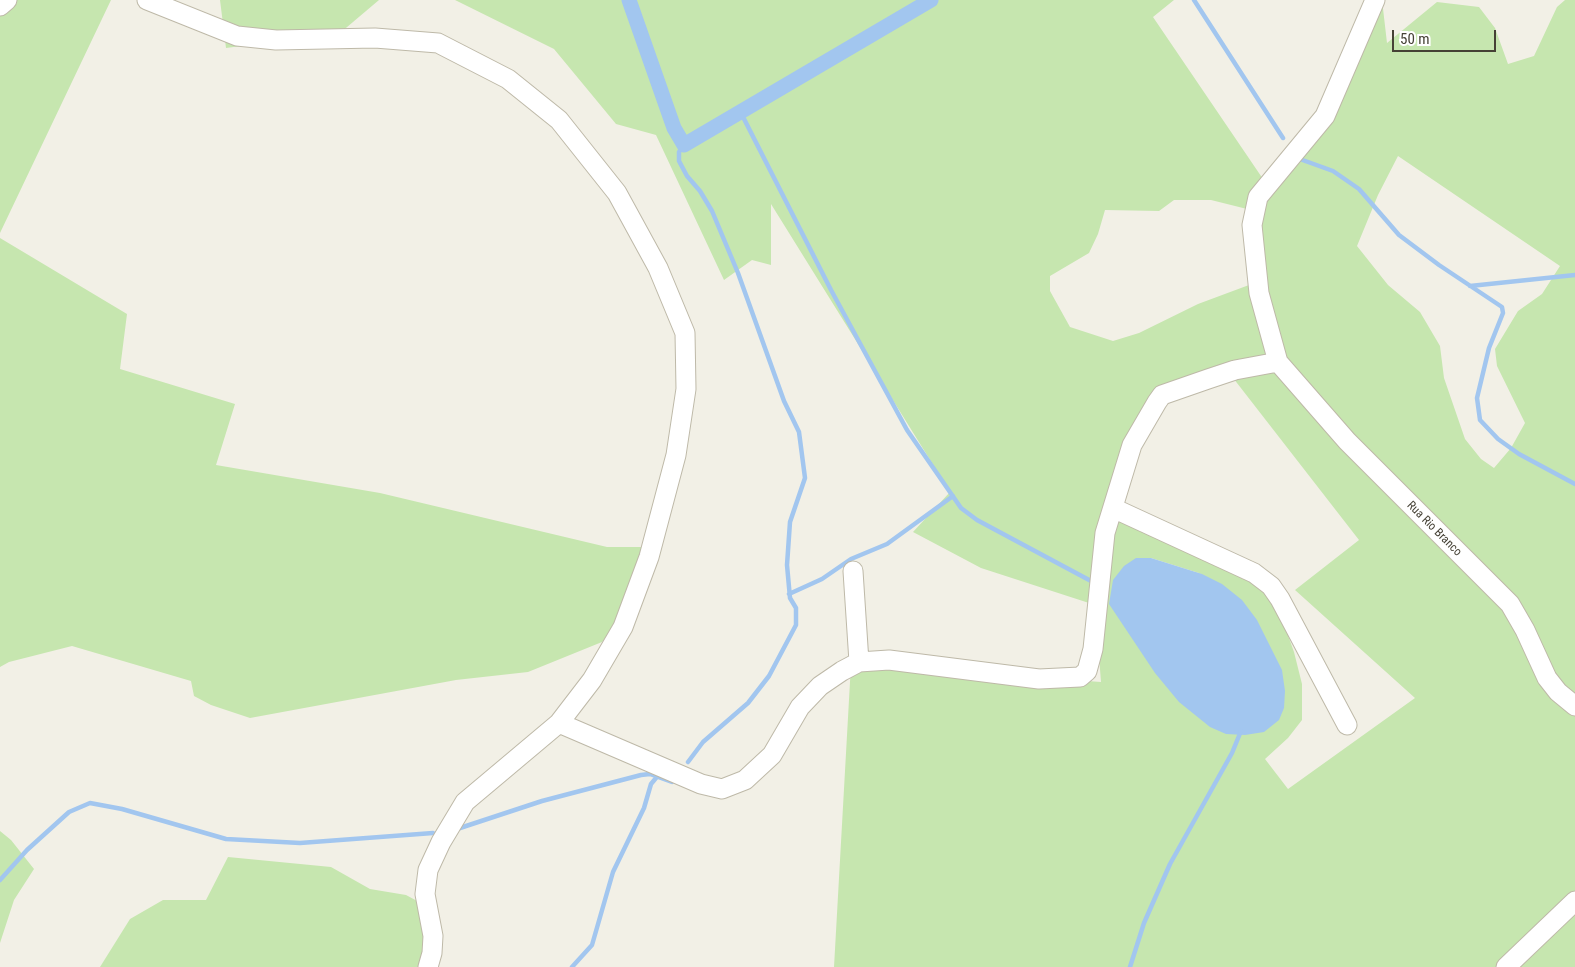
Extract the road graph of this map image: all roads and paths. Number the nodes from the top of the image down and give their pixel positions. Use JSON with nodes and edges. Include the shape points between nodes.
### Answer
{"nodes":[{"id":1,"x":7,"y":0,"type":"edge"},
{"id":2,"x":147,"y":0,"type":"edge"},
{"id":3,"x":1375,"y":0,"type":"edge"},
{"id":4,"x":0,"y":6,"type":"edge"},
{"id":5,"x":1278,"y":362,"type":"junction"},
{"id":6,"x":1113,"y":508,"type":"junction"},
{"id":7,"x":853,"y":571,"type":"dead end"},
{"id":8,"x":859,"y":662,"type":"junction"},
{"id":9,"x":1575,"y":706,"type":"edge"},
{"id":10,"x":559,"y":723,"type":"junction"},
{"id":11,"x":1347,"y":725,"type":"dead end"},
{"id":12,"x":1575,"y":901,"type":"edge"},
{"id":13,"x":428,"y":967,"type":"edge"},
{"id":14,"x":1506,"y":967,"type":"edge"}],
"edges":[{"from":1,"to":4,"type":"street"},
{"from":2,"to":10,"type":"street","via":[[236,36],[276,40],[375,38],[438,42],[508,79],[559,120],[617,193],[658,268],[685,333],[686,389],[676,454],[651,548],[623,627],[592,680]]},
{"from":3,"to":5,"type":"street","via":[[1325,116],[1258,197],[1252,225],[1259,293]]},
{"from":5,"to":6,"type":"street","via":[[1235,370],[1162,395],[1132,445]]},
{"from":5,"to":9,"type":"street","name":"Rua Rio Branco","via":[[1347,441],[1510,604],[1547,678]]},
{"from":6,"to":8,"type":"street","via":[[1105,533],[1093,648],[1087,671],[1080,677],[1039,679],[889,660]]},
{"from":6,"to":11,"type":"street","via":[[1254,573],[1271,586]]},
{"from":7,"to":8,"type":"street"},
{"from":8,"to":10,"type":"street","via":[[820,686],[800,707],[772,755],[745,780],[722,789],[701,784]]},
{"from":10,"to":13,"type":"street","via":[[466,802],[441,842],[428,870],[425,894],[433,936]]},
{"from":12,"to":14,"type":"street"}]}
